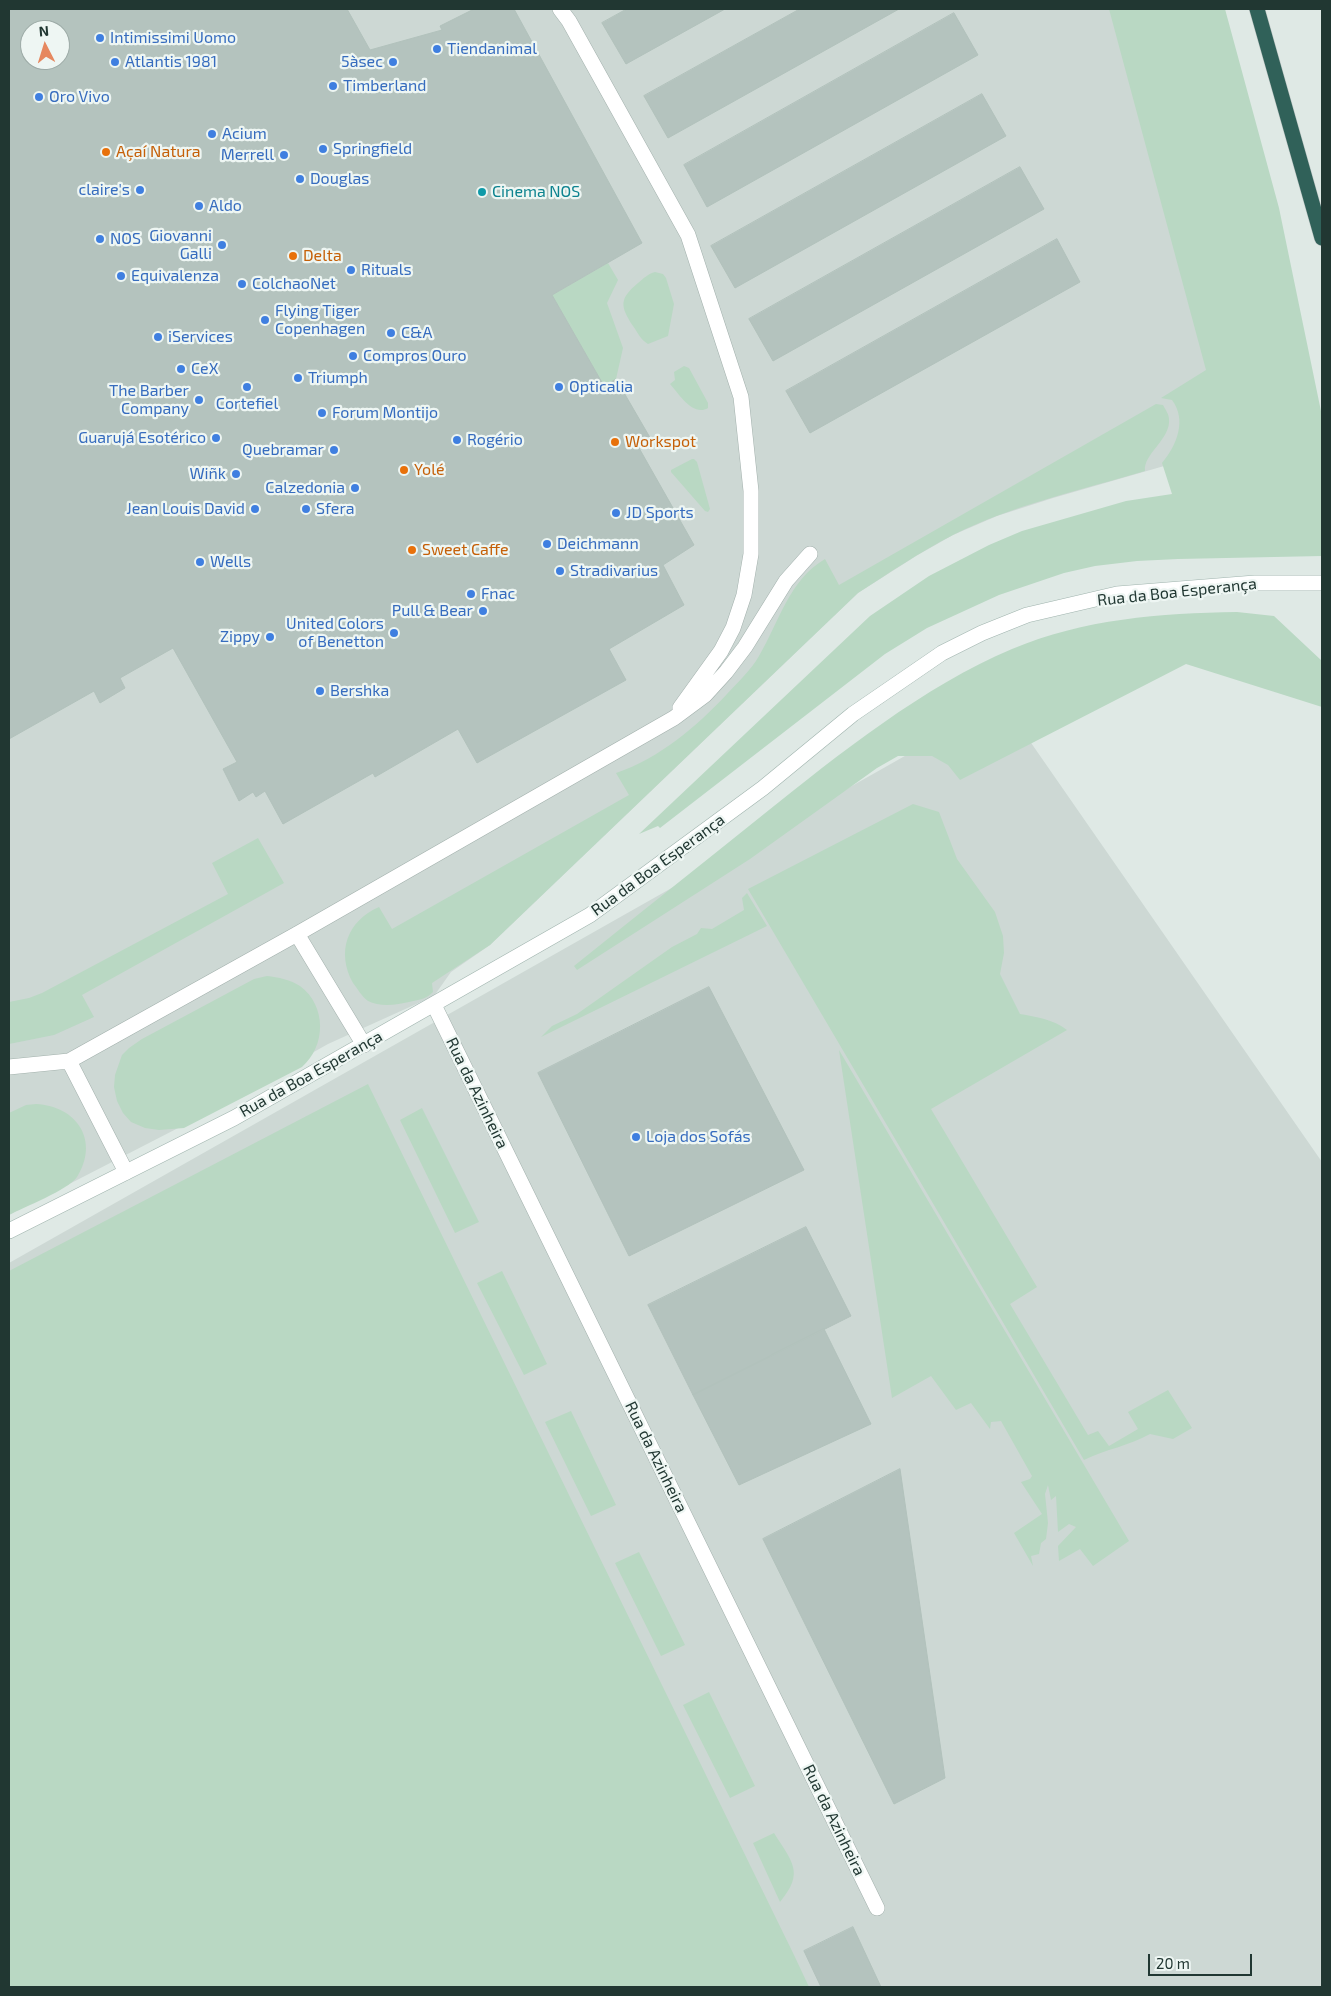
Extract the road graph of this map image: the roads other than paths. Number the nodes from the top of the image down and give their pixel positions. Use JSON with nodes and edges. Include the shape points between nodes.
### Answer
{"nodes":[{"id":1,"x":560,"y":9,"type":"edge"},
{"id":2,"x":1257,"y":9,"type":"edge"},
{"id":3,"x":1322,"y":238,"type":"edge"},
{"id":4,"x":810,"y":554,"type":"dead end"},
{"id":5,"x":1322,"y":582,"type":"edge"},
{"id":6,"x":674,"y":718,"type":"junction"},
{"id":7,"x":297,"y":934,"type":"junction"},
{"id":8,"x":434,"y":1005,"type":"junction"},
{"id":9,"x":364,"y":1045,"type":"junction"},
{"id":10,"x":69,"y":1061,"type":"junction"},
{"id":11,"x":9,"y":1067,"type":"edge"},
{"id":12,"x":126,"y":1172,"type":"junction"},
{"id":13,"x":9,"y":1231,"type":"edge"},
{"id":14,"x":877,"y":1908,"type":"dead end"}],
"edges":[{"from":1,"to":6,"type":"street","via":[[688,236],[741,397],[751,491],[751,554],[744,595],[722,651]]},
{"from":2,"to":3,"type":"highway"},
{"from":4,"to":6,"type":"street","via":[[786,581],[746,647],[726,672],[705,695]]},
{"from":5,"to":8,"type":"street","name":"Rua da Boa Esperança","via":[[1117,594],[1027,616],[982,633],[942,653],[853,714],[763,788],[590,916]]},
{"from":6,"to":7,"type":"street"},
{"from":7,"to":9,"type":"street"},
{"from":7,"to":10,"type":"street"},
{"from":8,"to":9,"type":"street","name":"Rua da Boa Esperança"},
{"from":8,"to":14,"type":"street","name":"Rua da Azinheira"},
{"from":9,"to":12,"type":"street","name":"Rua da Boa Esperança","via":[[234,1118]]},
{"from":10,"to":11,"type":"street"},
{"from":10,"to":12,"type":"street"},
{"from":12,"to":13,"type":"street","name":"Rua da Boa Esperança"}]}
